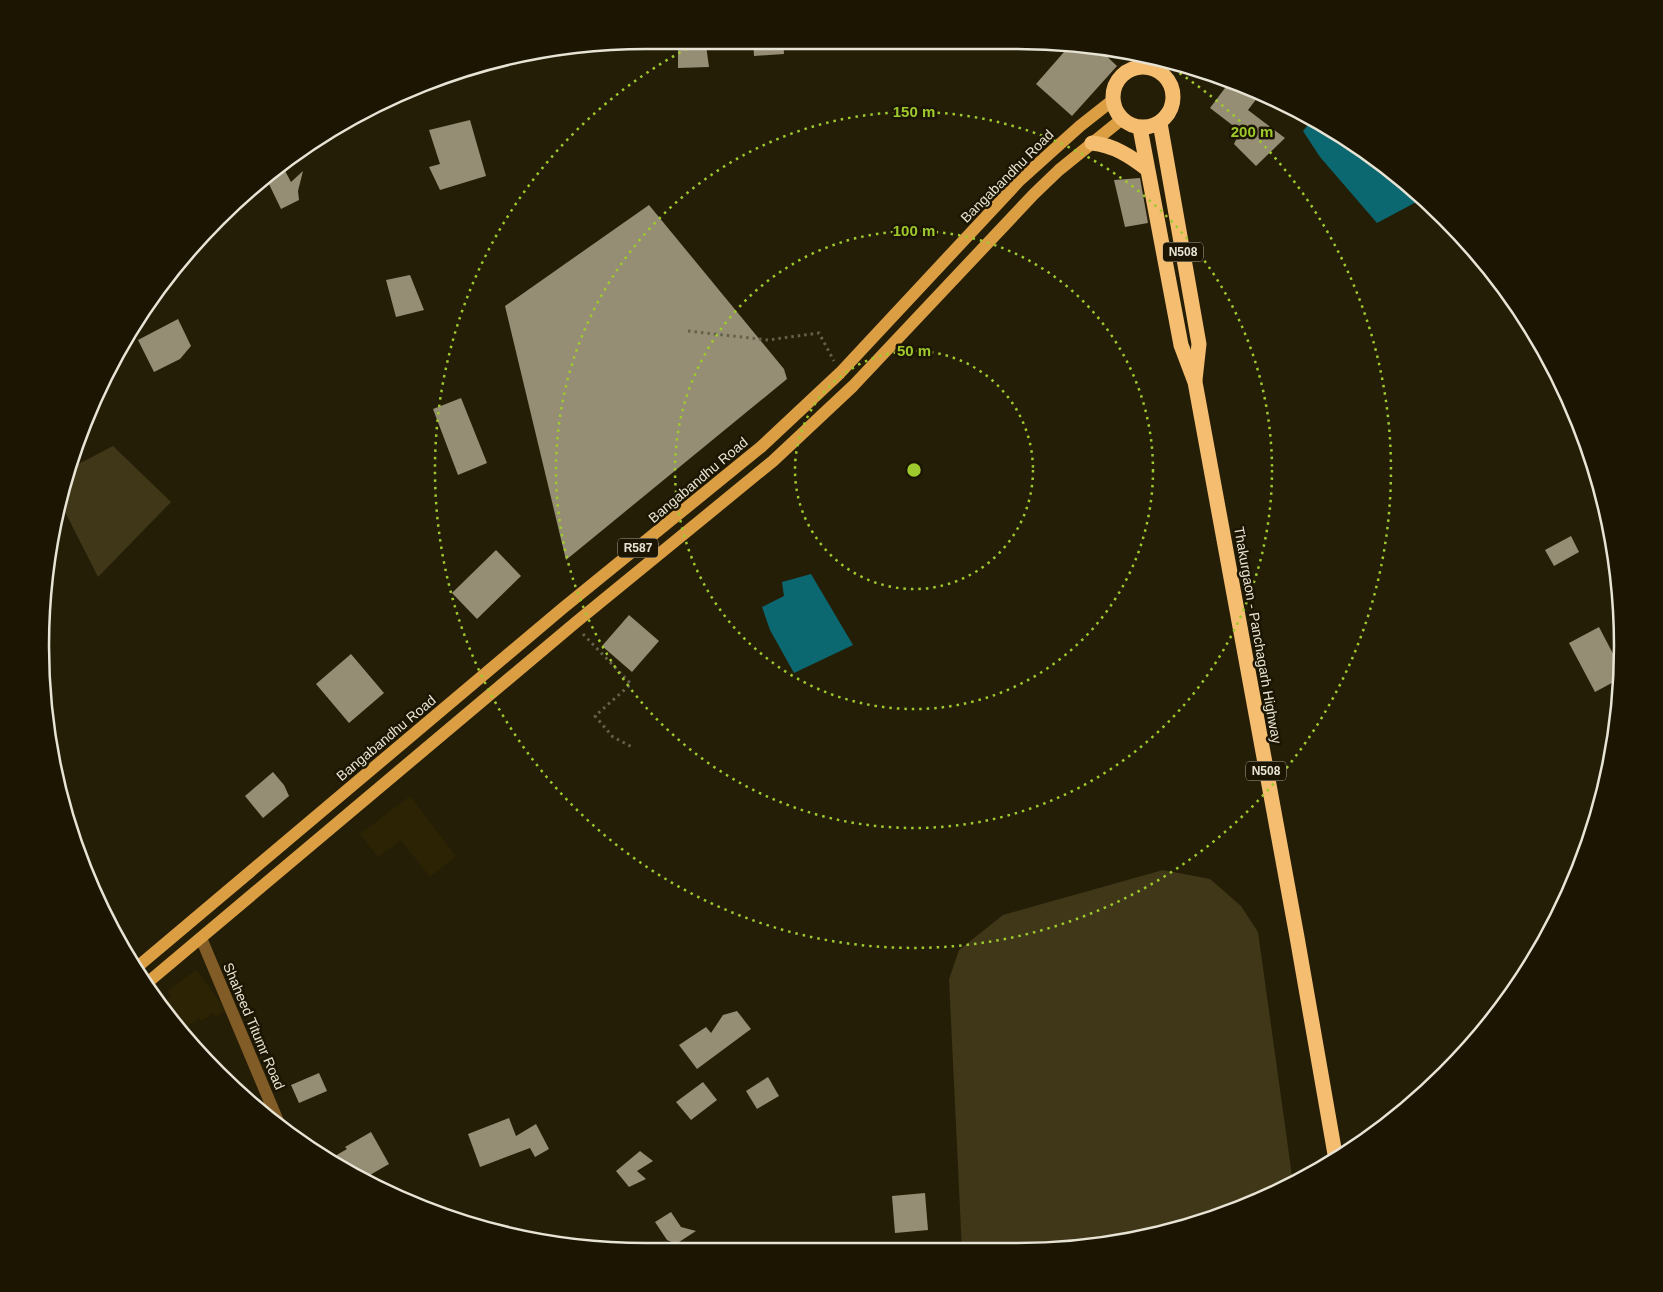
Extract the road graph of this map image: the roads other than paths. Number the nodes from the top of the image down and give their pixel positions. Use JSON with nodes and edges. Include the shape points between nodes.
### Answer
{"nodes":[{"id":1,"x":1131,"y":62,"type":"edge"},
{"id":2,"x":1146,"y":63,"type":"edge"},
{"id":3,"x":1148,"y":63,"type":"edge"},
{"id":4,"x":1113,"y":100,"type":"junction"},
{"id":5,"x":1122,"y":119,"type":"junction"},
{"id":6,"x":1160,"y":123,"type":"junction"},
{"id":7,"x":1140,"y":128,"type":"junction"},
{"id":8,"x":1092,"y":143,"type":"junction"},
{"id":9,"x":1147,"y":168,"type":"junction"},
{"id":10,"x":1195,"y":382,"type":"junction"},
{"id":11,"x":201,"y":938,"type":"junction"},
{"id":12,"x":141,"y":964,"type":"edge"},
{"id":13,"x":150,"y":980,"type":"edge"},
{"id":14,"x":275,"y":1114,"type":"edge"},
{"id":15,"x":1335,"y":1152,"type":"edge"}],
"edges":[{"from":1,"to":2,"type":"highway"},
{"from":1,"to":4,"type":"highway","via":[[1114,87]]},
{"from":3,"to":6,"type":"highway","via":[[1162,72],[1173,90],[1170,112]]},
{"from":4,"to":5,"type":"highway"},
{"from":4,"to":12,"type":"main road","name":"Bangabandhu Road","number":"R587","via":[[1020,180],[840,373],[760,447],[563,608]]},
{"from":5,"to":7,"type":"highway"},
{"from":5,"to":8,"type":"main road","number":"R587"},
{"from":6,"to":7,"type":"highway"},
{"from":6,"to":10,"type":"highway","name":"Thakurgaon - Panchagarh Highway","number":"N508","via":[[1199,344]]},
{"from":7,"to":9,"type":"highway","name":"Thakurgaon - Panchagarh Highway","number":"N508"},
{"from":8,"to":9,"type":"highway","via":[[1120,151]]},
{"from":8,"to":11,"type":"main road","number":"R587","via":[[1034,194],[853,386],[773,461]]},
{"from":9,"to":10,"type":"highway","name":"Thakurgaon - Panchagarh Highway","number":"N508","via":[[1181,345]]},
{"from":10,"to":15,"type":"highway","name":"Thakurgaon - Panchagarh Highway","number":"N508"},
{"from":11,"to":13,"type":"main road","number":"R587"},
{"from":11,"to":14,"type":"street","name":"Shaheed Titumr Road"}]}
